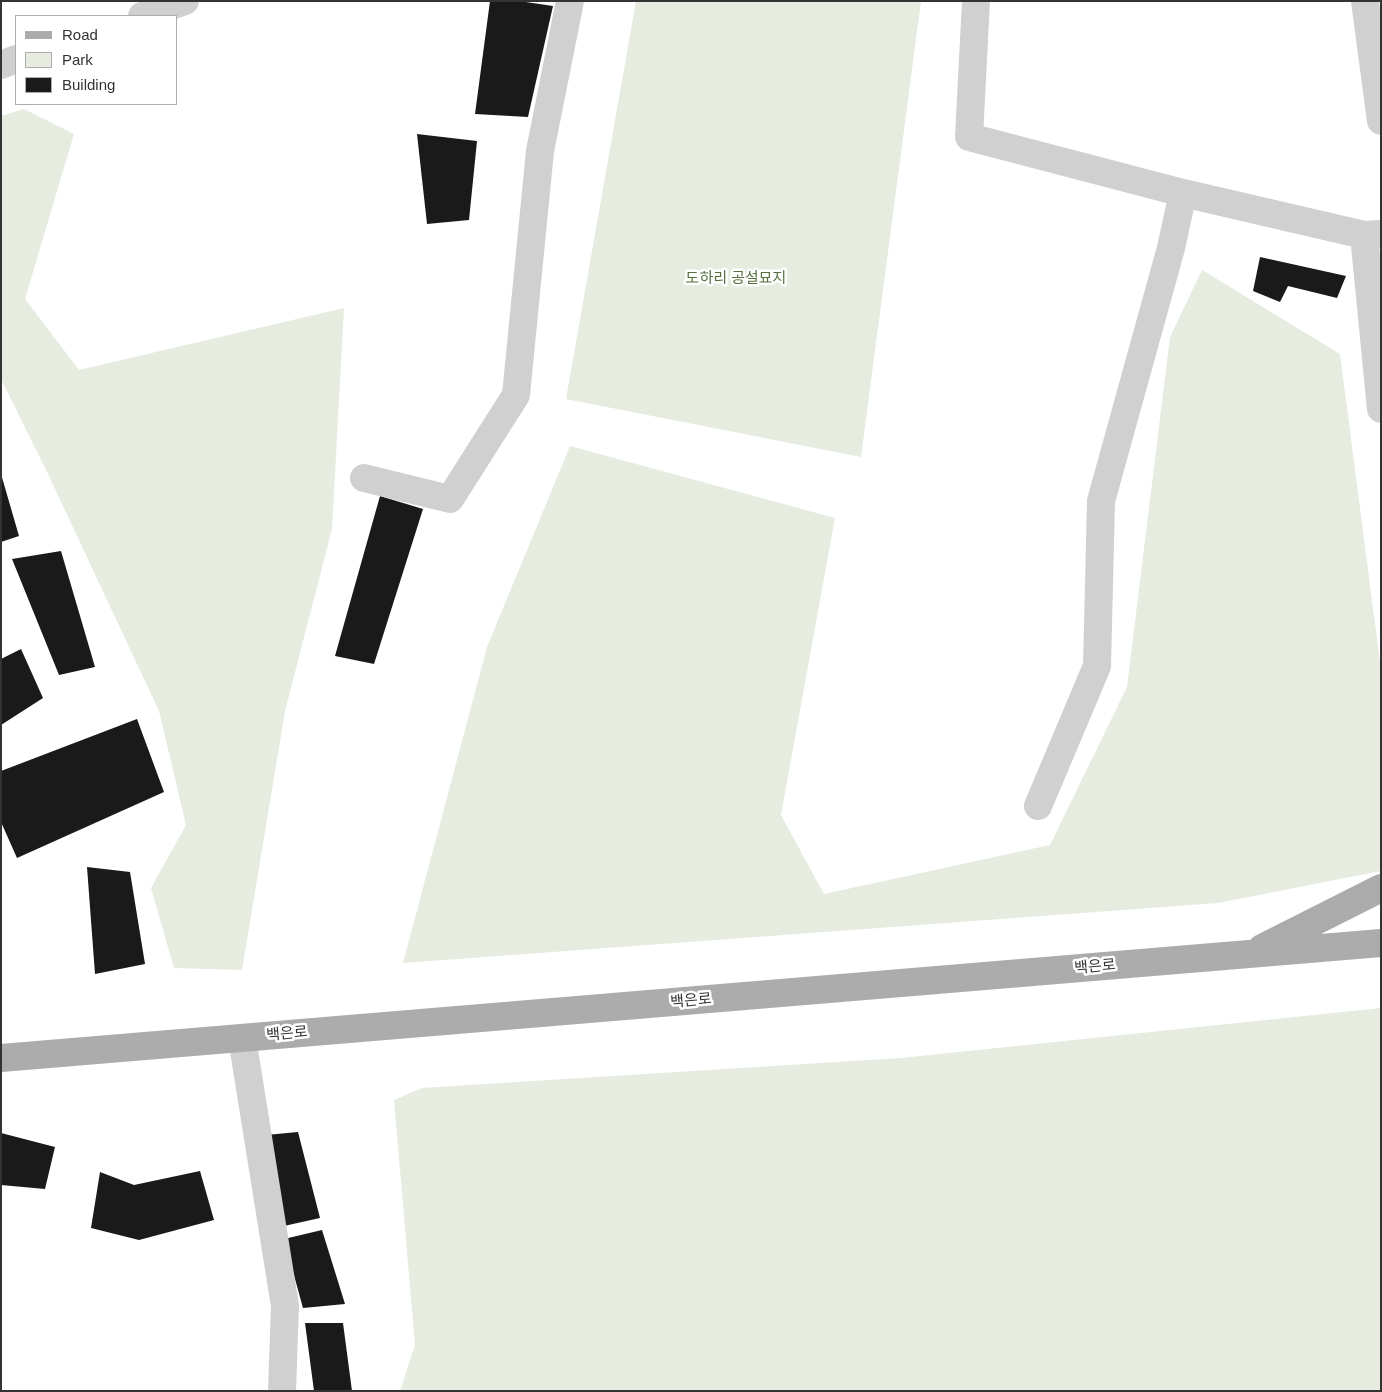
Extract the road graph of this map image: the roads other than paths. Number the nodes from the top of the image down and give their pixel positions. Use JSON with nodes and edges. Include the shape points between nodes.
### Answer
{"nodes":[{"id":1,"x":185,"y":1,"type":"edge"},
{"id":2,"x":570,"y":1,"type":"edge"},
{"id":3,"x":976,"y":1,"type":"edge"},
{"id":4,"x":1365,"y":1,"type":"edge"},
{"id":5,"x":145,"y":15,"type":"edge"},
{"id":6,"x":15,"y":59,"type":"edge"},
{"id":7,"x":1,"y":64,"type":"edge"},
{"id":8,"x":1381,"y":121,"type":"edge"},
{"id":9,"x":1183,"y":194,"type":"junction"},
{"id":10,"x":1372,"y":234,"type":"edge"},
{"id":11,"x":1381,"y":409,"type":"edge"},
{"id":12,"x":364,"y":478,"type":"dead end"},
{"id":13,"x":1038,"y":806,"type":"dead end"},
{"id":14,"x":1381,"y":888,"type":"edge"},
{"id":15,"x":1381,"y":943,"type":"edge"},
{"id":16,"x":1249,"y":954,"type":"junction"},
{"id":17,"x":242,"y":1038,"type":"junction"},
{"id":18,"x":1,"y":1058,"type":"edge"},
{"id":19,"x":282,"y":1391,"type":"edge"}],
"edges":[{"from":1,"to":5,"type":"street"},
{"from":2,"to":12,"type":"street","via":[[540,151],[516,395],[450,499]]},
{"from":3,"to":9,"type":"street","via":[[969,137]]},
{"from":4,"to":8,"type":"street"},
{"from":6,"to":7,"type":"street"},
{"from":9,"to":10,"type":"street"},
{"from":9,"to":13,"type":"street","via":[[1101,501],[1097,666]]},
{"from":10,"to":11,"type":"street"},
{"from":14,"to":16,"type":"main road"},
{"from":15,"to":16,"type":"main road","name":"백은로"},
{"from":16,"to":17,"type":"main road","name":"백은로"},
{"from":17,"to":18,"type":"main road","name":"백은로"},
{"from":17,"to":19,"type":"street","via":[[285,1306]]}]}
